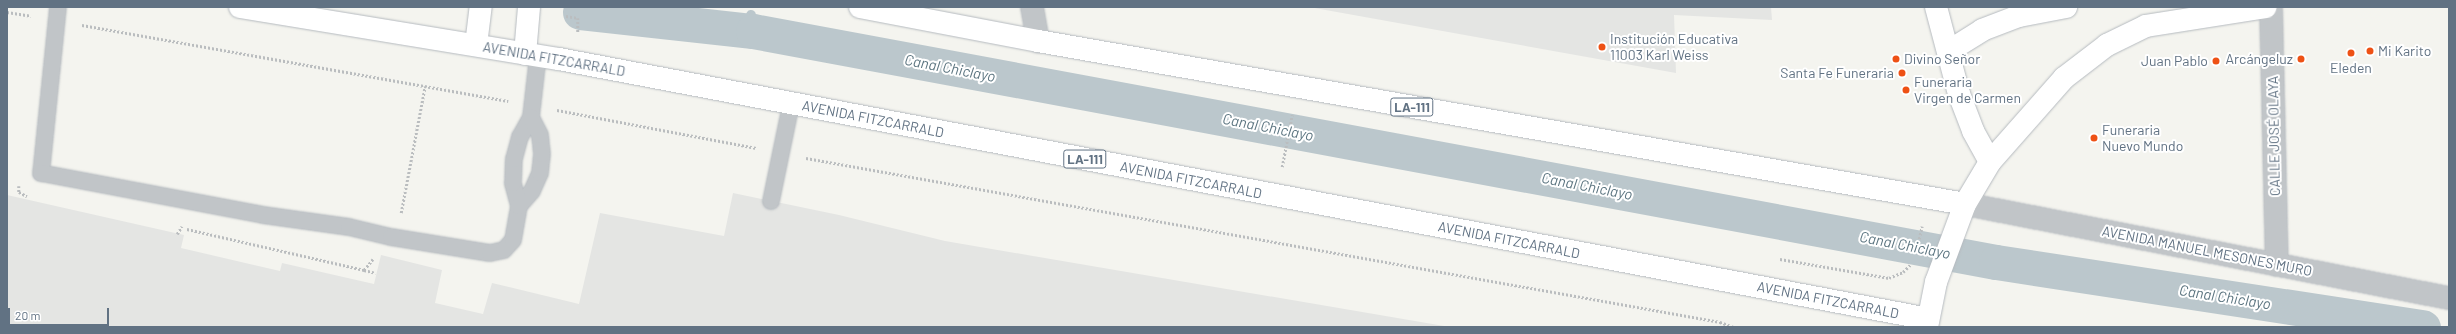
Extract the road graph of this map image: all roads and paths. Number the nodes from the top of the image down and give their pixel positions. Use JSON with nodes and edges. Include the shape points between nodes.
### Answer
{"nodes":[{"id":1,"x":240,"y":7,"type":"edge"},
{"id":2,"x":481,"y":7,"type":"edge"},
{"id":3,"x":529,"y":7,"type":"edge"},
{"id":4,"x":860,"y":7,"type":"edge"},
{"id":5,"x":1032,"y":7,"type":"edge"},
{"id":6,"x":1936,"y":7,"type":"edge"},
{"id":7,"x":2266,"y":7,"type":"edge"},
{"id":8,"x":2271,"y":7,"type":"edge"},
{"id":9,"x":2059,"y":8,"type":"edge"},
{"id":10,"x":7,"y":12,"type":"edge"},
{"id":11,"x":58,"y":14,"type":"edge"},
{"id":12,"x":1038,"y":41,"type":"junction"},
{"id":13,"x":476,"y":45,"type":"junction"},
{"id":14,"x":1949,"y":51,"type":"junction"},
{"id":15,"x":531,"y":55,"type":"junction"},
{"id":16,"x":514,"y":102,"type":"dead end"},
{"id":17,"x":791,"y":104,"type":"junction"},
{"id":18,"x":554,"y":109,"type":"dead end"},
{"id":19,"x":1292,"y":114,"type":"dead end"},
{"id":20,"x":531,"y":117,"type":"junction"},
{"id":21,"x":781,"y":153,"type":"junction"},
{"id":22,"x":1990,"y":162,"type":"junction"},
{"id":23,"x":1282,"y":171,"type":"dead end"},
{"id":24,"x":770,"y":201,"type":"dead end"},
{"id":25,"x":1965,"y":204,"type":"junction"},
{"id":26,"x":519,"y":206,"type":"junction"},
{"id":27,"x":2277,"y":265,"type":"junction"},
{"id":28,"x":364,"y":270,"type":"dead end"},
{"id":29,"x":376,"y":273,"type":"dead end"},
{"id":30,"x":2449,"y":298,"type":"edge"},
{"id":31,"x":1927,"y":323,"type":"edge"},
{"id":32,"x":1734,"y":327,"type":"edge"}],
"edges":[{"from":1,"to":13,"type":"main road","name":"AVENIDA FITZCARRALD","number":"LA-111"},
{"from":2,"to":13,"type":"main road"},
{"from":3,"to":15,"type":"main road"},
{"from":4,"to":12,"type":"main road","number":"LA-111"},
{"from":5,"to":12,"type":"street"},
{"from":6,"to":14,"type":"main road"},
{"from":7,"to":22,"type":"main road","number":"LA-111","via":[[2146,26],[2107,45],[2064,78]]},
{"from":8,"to":27,"type":"street","name":"CALLE JOSÉ OLAYA"},
{"from":9,"to":14,"type":"main road","via":[[2019,16],[1982,30]]},
{"from":10,"to":11,"type":"path"},
{"from":11,"to":16,"type":"path"},
{"from":11,"to":26,"type":"lane","via":[[41,173],[490,253],[504,250],[513,240]]},
{"from":12,"to":25,"type":"main road","number":"LA-111"},
{"from":13,"to":15,"type":"main road","name":"AVENIDA FITZCARRALD","number":"LA-111"},
{"from":14,"to":22,"type":"main road","via":[[1973,131]]},
{"from":15,"to":17,"type":"main road","name":"AVENIDA FITZCARRALD","number":"LA-111"},
{"from":15,"to":20,"type":"lane"},
{"from":17,"to":21,"type":"lane"},
{"from":17,"to":31,"type":"main road","name":"AVENIDA FITZCARRALD","number":"LA-111"},
{"from":18,"to":21,"type":"path"},
{"from":19,"to":23,"type":"path"},
{"from":20,"to":26,"type":"lane","via":[[520,137],[514,160],[514,183]]},
{"from":20,"to":26,"type":"lane","via":[[540,135],[542,154],[532,191]]},
{"from":21,"to":24,"type":"lane"},
{"from":21,"to":32,"type":"path","via":[[1720,322]]},
{"from":22,"to":25,"type":"main road","number":"LA-111"},
{"from":25,"to":27,"type":"street","name":"AVENIDA MANUEL MESONES MURO"},
{"from":25,"to":31,"type":"main road","number":"LA-111","via":[[1936,282]]},
{"from":27,"to":30,"type":"street","name":"AVENIDA MANUEL MESONES MURO"},
{"from":28,"to":29,"type":"path"}]}
